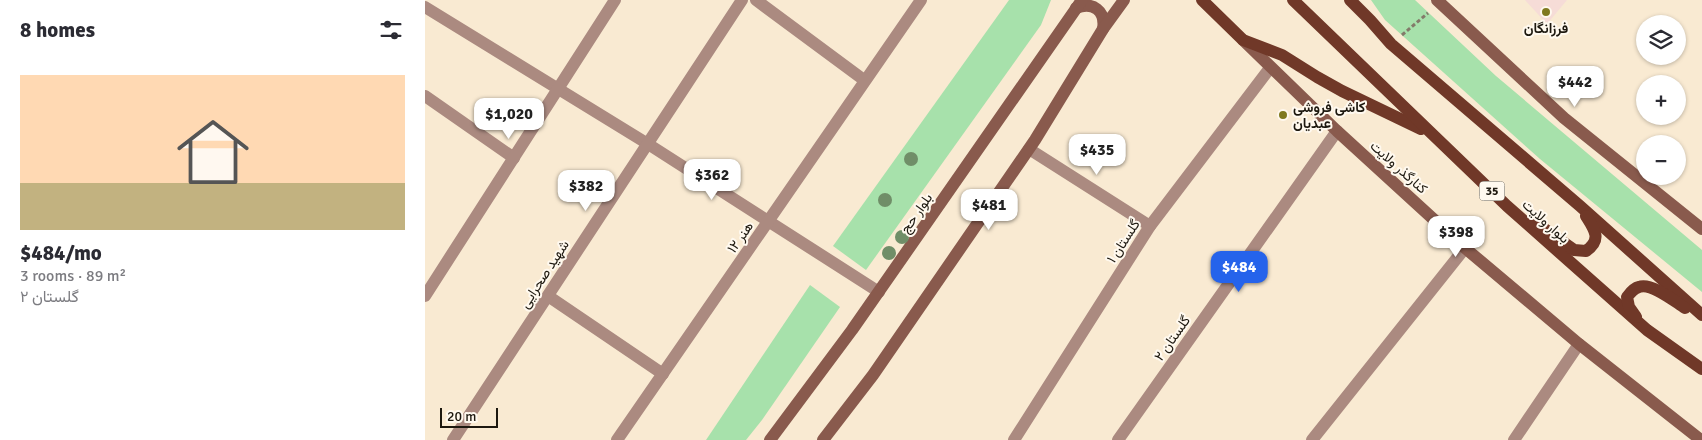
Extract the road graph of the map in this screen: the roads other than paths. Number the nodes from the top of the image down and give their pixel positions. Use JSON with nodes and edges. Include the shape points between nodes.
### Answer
{"nodes":[{"id":1,"x":615,"y":0,"type":"edge"},
{"id":2,"x":742,"y":0,"type":"edge"},
{"id":3,"x":756,"y":0,"type":"edge"},
{"id":4,"x":921,"y":0,"type":"edge"},
{"id":5,"x":1124,"y":0,"type":"edge"},
{"id":6,"x":1202,"y":0,"type":"edge"},
{"id":7,"x":1293,"y":0,"type":"edge"},
{"id":8,"x":1349,"y":0,"type":"edge"},
{"id":9,"x":1361,"y":0,"type":"edge"},
{"id":10,"x":1439,"y":2,"type":"edge"},
{"id":11,"x":1079,"y":4,"type":"edge"},
{"id":12,"x":425,"y":7,"type":"edge"},
{"id":13,"x":1370,"y":20,"type":"junction"},
{"id":14,"x":1103,"y":29,"type":"junction"},
{"id":15,"x":1243,"y":40,"type":"junction"},
{"id":16,"x":1270,"y":68,"type":"junction"},
{"id":17,"x":864,"y":80,"type":"junction"},
{"id":18,"x":558,"y":89,"type":"junction"},
{"id":19,"x":425,"y":96,"type":"edge"},
{"id":20,"x":1337,"y":131,"type":"junction"},
{"id":21,"x":1430,"y":133,"type":"junction"},
{"id":22,"x":648,"y":144,"type":"junction"},
{"id":23,"x":1029,"y":149,"type":"junction"},
{"id":24,"x":514,"y":158,"type":"junction"},
{"id":25,"x":1507,"y":206,"type":"junction"},
{"id":26,"x":1580,"y":206,"type":"junction"},
{"id":27,"x":769,"y":221,"type":"junction"},
{"id":28,"x":1150,"y":226,"type":"junction"},
{"id":29,"x":1702,"y":229,"type":"edge"},
{"id":30,"x":1465,"y":248,"type":"junction"},
{"id":31,"x":879,"y":292,"type":"junction"},
{"id":32,"x":425,"y":296,"type":"edge"},
{"id":33,"x":548,"y":296,"type":"junction"},
{"id":34,"x":1702,"y":316,"type":"edge"},
{"id":35,"x":1647,"y":330,"type":"junction"},
{"id":36,"x":1579,"y":344,"type":"junction"},
{"id":37,"x":1702,"y":369,"type":"edge"},
{"id":38,"x":663,"y":374,"type":"junction"},
{"id":39,"x":453,"y":440,"type":"edge"},
{"id":40,"x":617,"y":440,"type":"edge"},
{"id":41,"x":770,"y":440,"type":"edge"},
{"id":42,"x":823,"y":440,"type":"edge"},
{"id":43,"x":1014,"y":440,"type":"edge"},
{"id":44,"x":1118,"y":440,"type":"edge"},
{"id":45,"x":1312,"y":440,"type":"edge"},
{"id":46,"x":1514,"y":440,"type":"edge"},
{"id":47,"x":1701,"y":440,"type":"edge"}],
"edges":[{"from":1,"to":18,"type":"street"},
{"from":2,"to":22,"type":"street","name":"شهید صحرایی"},
{"from":3,"to":17,"type":"street"},
{"from":4,"to":17,"type":"street","name":"هنر ۱۲"},
{"from":5,"to":14,"type":"main road"},
{"from":6,"to":15,"type":"main road","name":"کنارگذر ولایت"},
{"from":7,"to":21,"type":"main road","name":"بلوار ولایت","number":"35"},
{"from":8,"to":13,"type":"main road"},
{"from":9,"to":13,"type":"main road"},
{"from":10,"to":29,"type":"main road","via":[[1564,118]]},
{"from":11,"to":14,"type":"main road","via":[[1097,9],[1102,15]]},
{"from":11,"to":31,"type":"main road","name":"بلوار حج"},
{"from":12,"to":18,"type":"street"},
{"from":13,"to":26,"type":"main road","via":[[1391,44]]},
{"from":14,"to":23,"type":"main road"},
{"from":15,"to":16,"type":"main road","name":"کنارگذر ولایت"},
{"from":15,"to":21,"type":"main road","via":[[1282,55],[1342,91]]},
{"from":16,"to":20,"type":"main road","name":"کنارگذر ولایت"},
{"from":16,"to":28,"type":"street","name":"گلستان ۱"},
{"from":17,"to":27,"type":"street","name":"هنر ۱۲"},
{"from":18,"to":22,"type":"street"},
{"from":18,"to":24,"type":"street"},
{"from":19,"to":24,"type":"street"},
{"from":20,"to":30,"type":"main road","name":"کنارگذر ولایت"},
{"from":20,"to":44,"type":"street","name":"گلستان ۲"},
{"from":21,"to":25,"type":"main road","name":"بلوار ولایت","number":"35"},
{"from":22,"to":27,"type":"street"},
{"from":22,"to":33,"type":"street","name":"شهید صحرایی"},
{"from":23,"to":28,"type":"street"},
{"from":23,"to":42,"type":"main road","via":[[873,375]]},
{"from":24,"to":32,"type":"street"},
{"from":25,"to":26,"type":"main road","via":[[1574,250],[1586,251],[1597,238]]},
{"from":25,"to":35,"type":"main road","name":"بلوار ولایت","number":"35"},
{"from":26,"to":34,"type":"main road"},
{"from":27,"to":31,"type":"street"},
{"from":27,"to":38,"type":"street","name":"هنر ۱۲"},
{"from":28,"to":43,"type":"street","name":"گلستان ۱"},
{"from":30,"to":36,"type":"main road","name":"کنارگذر ولایت"},
{"from":30,"to":45,"type":"street"},
{"from":31,"to":41,"type":"main road","name":"بلوار حج"},
{"from":33,"to":38,"type":"street"},
{"from":33,"to":39,"type":"street","name":"شهید صحرایی"},
{"from":34,"to":35,"type":"main road","via":[[1660,291],[1638,287],[1627,297],[1629,307]]},
{"from":35,"to":37,"type":"main road","name":"بلوار ولایت","number":"35"},
{"from":36,"to":46,"type":"street"},
{"from":36,"to":47,"type":"main road","name":"کنارگذر ولایت"},
{"from":38,"to":40,"type":"street","name":"هنر ۱۲"}]}
